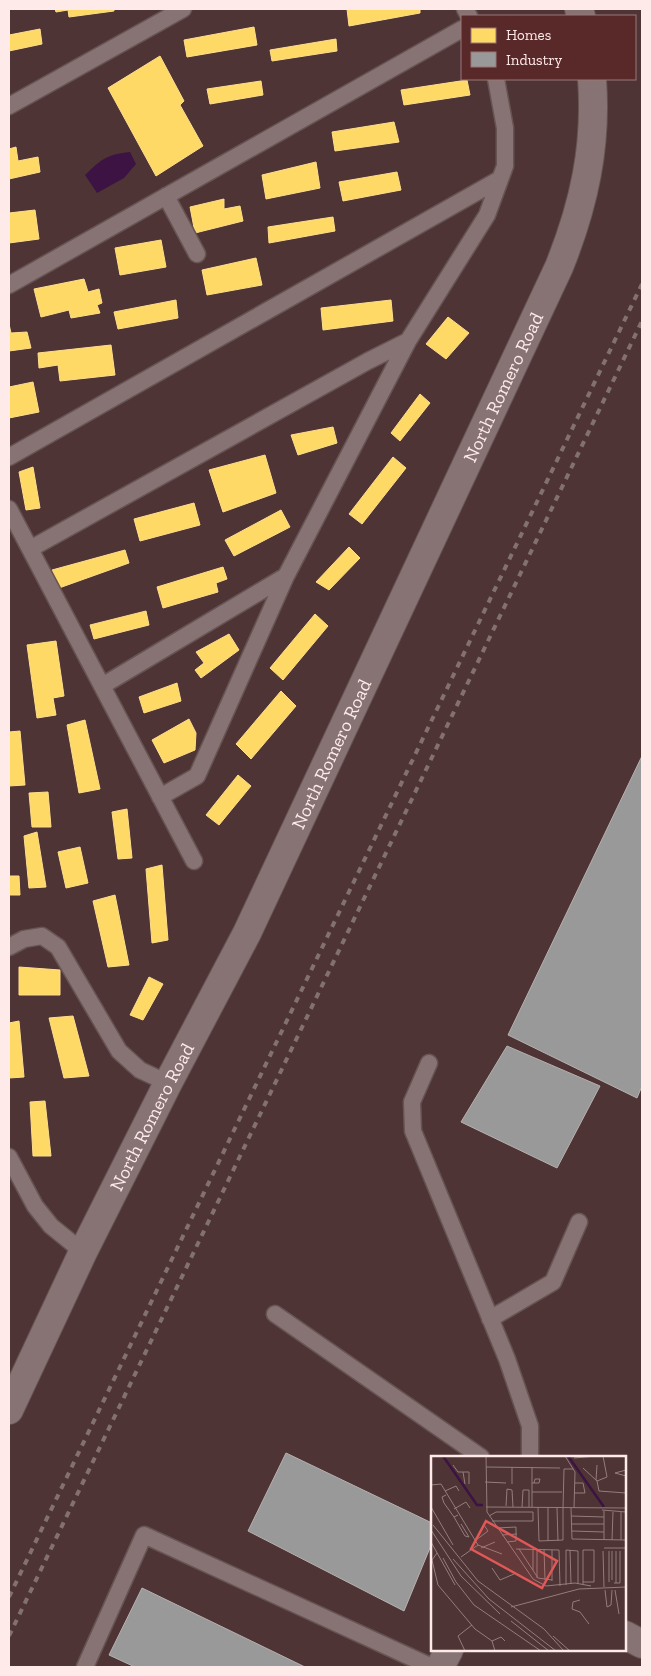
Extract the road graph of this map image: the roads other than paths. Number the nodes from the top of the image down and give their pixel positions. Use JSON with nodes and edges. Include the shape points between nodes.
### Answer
{"nodes":[{"id":1,"x":183,"y":9,"type":"edge"},
{"id":2,"x":461,"y":30,"type":"edge"},
{"id":3,"x":496,"y":80,"type":"edge"},
{"id":4,"x":592,"y":80,"type":"edge"},
{"id":5,"x":9,"y":106,"type":"edge"},
{"id":6,"x":500,"y":179,"type":"junction"},
{"id":7,"x":166,"y":196,"type":"junction"},
{"id":8,"x":197,"y":254,"type":"dead end"},
{"id":9,"x":9,"y":285,"type":"edge"},
{"id":10,"x":408,"y":341,"type":"junction"},
{"id":11,"x":9,"y":457,"type":"edge"},
{"id":12,"x":9,"y":509,"type":"edge"},
{"id":13,"x":30,"y":549,"type":"junction"},
{"id":14,"x":286,"y":576,"type":"junction"},
{"id":15,"x":102,"y":686,"type":"junction"},
{"id":16,"x":160,"y":797,"type":"junction"},
{"id":17,"x":194,"y":861,"type":"dead end"},
{"id":18,"x":9,"y":947,"type":"edge"},
{"id":19,"x":429,"y":1063,"type":"dead end"},
{"id":20,"x":168,"y":1083,"type":"junction"},
{"id":21,"x":9,"y":1157,"type":"edge"},
{"id":22,"x":579,"y":1222,"type":"dead end"},
{"id":23,"x":83,"y":1252,"type":"junction"},
{"id":24,"x":275,"y":1314,"type":"dead end"},
{"id":25,"x":490,"y":1319,"type":"junction"},
{"id":26,"x":9,"y":1410,"type":"edge"},
{"id":27,"x":480,"y":1456,"type":"edge"},
{"id":28,"x":530,"y":1456,"type":"edge"},
{"id":29,"x":626,"y":1636,"type":"edge"},
{"id":30,"x":642,"y":1644,"type":"edge"},
{"id":31,"x":448,"y":1651,"type":"edge"},
{"id":32,"x":85,"y":1667,"type":"edge"},
{"id":33,"x":432,"y":1667,"type":"edge"},
{"id":34,"x":440,"y":1667,"type":"edge"}],
"edges":[{"from":1,"to":5,"type":"lane"},
{"from":2,"to":7,"type":"lane"},
{"from":3,"to":6,"type":"lane","via":[[505,128],[505,166]]},
{"from":4,"to":20,"type":"street","name":"North Romero Road","via":[[593,137],[589,171],[580,210],[559,267],[247,933]]},
{"from":6,"to":10,"type":"lane","via":[[487,215]]},
{"from":6,"to":11,"type":"lane"},
{"from":7,"to":8,"type":"lane"},
{"from":7,"to":9,"type":"lane"},
{"from":10,"to":13,"type":"lane"},
{"from":10,"to":14,"type":"lane"},
{"from":12,"to":13,"type":"lane"},
{"from":13,"to":15,"type":"lane"},
{"from":14,"to":15,"type":"lane"},
{"from":14,"to":16,"type":"lane","via":[[198,776]]},
{"from":15,"to":16,"type":"lane"},
{"from":16,"to":17,"type":"lane"},
{"from":18,"to":20,"type":"lane","via":[[24,939],[42,936],[58,946],[119,1051],[140,1070]]},
{"from":19,"to":25,"type":"lane","via":[[412,1102],[412,1130]]},
{"from":20,"to":23,"type":"street","name":"North Romero Road"},
{"from":21,"to":23,"type":"lane","via":[[35,1206],[51,1226]]},
{"from":22,"to":25,"type":"lane","via":[[553,1282]]},
{"from":23,"to":26,"type":"street","name":"North Romero Road"},
{"from":24,"to":27,"type":"lane"},
{"from":25,"to":28,"type":"lane","via":[[530,1426]]},
{"from":29,"to":30,"type":"street"},
{"from":31,"to":34,"type":"street"},
{"from":32,"to":33,"type":"lane","via":[[144,1535]]}]}
